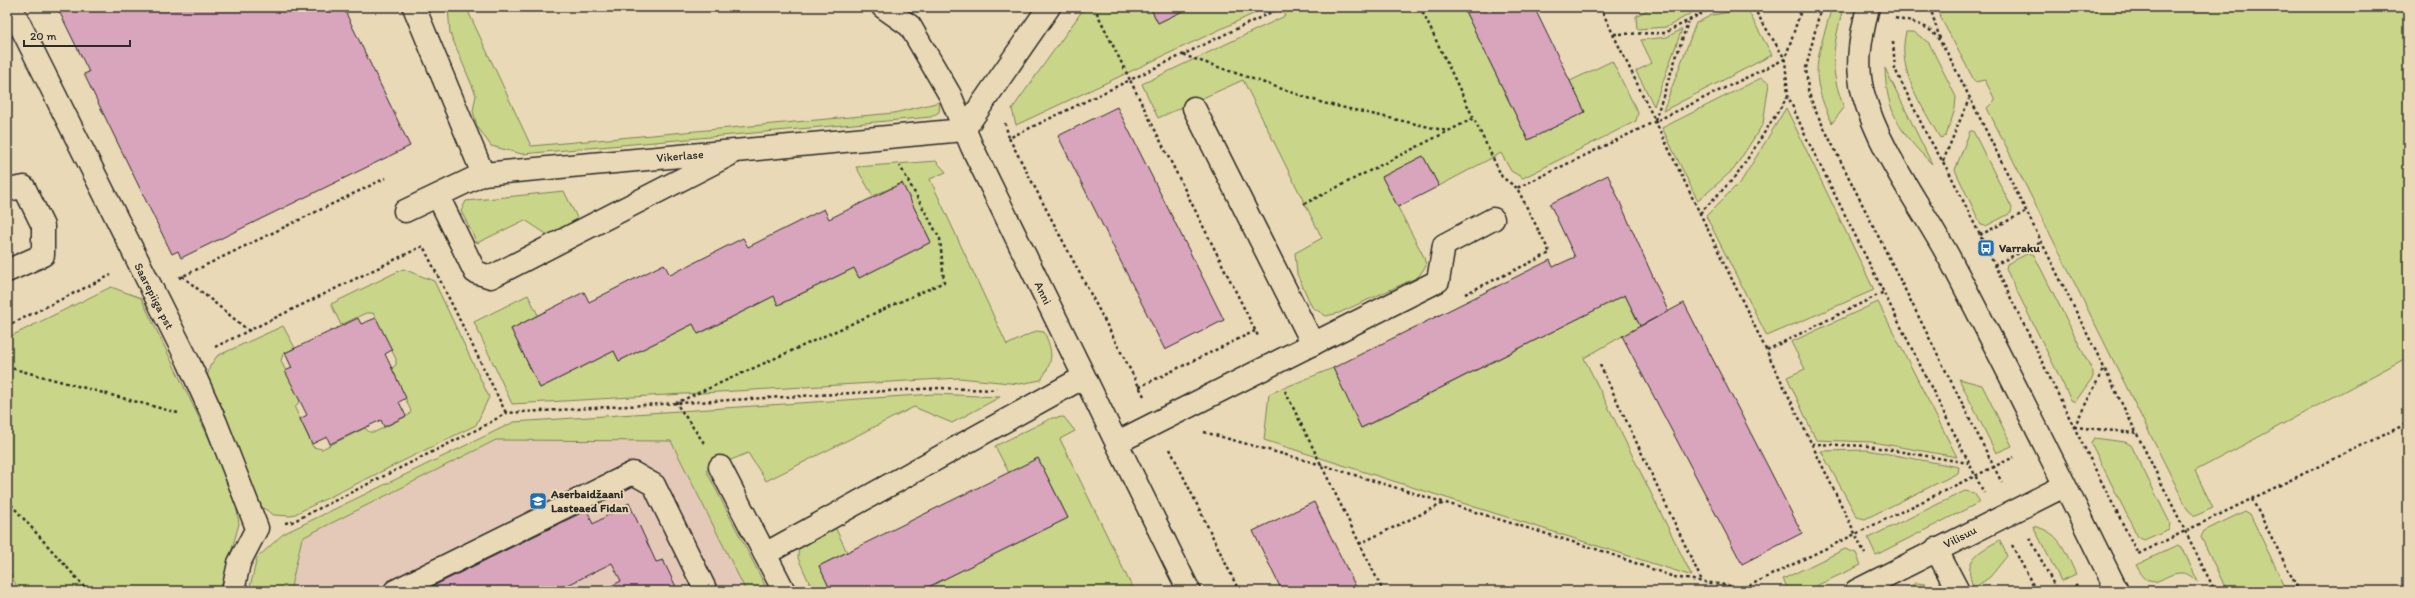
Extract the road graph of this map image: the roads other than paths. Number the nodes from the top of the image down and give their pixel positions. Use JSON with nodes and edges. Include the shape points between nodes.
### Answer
{"nodes":[{"id":1,"x":11,"y":7,"type":"edge"},
{"id":2,"x":414,"y":7,"type":"edge"},
{"id":3,"x":883,"y":7,"type":"edge"},
{"id":4,"x":1049,"y":7,"type":"edge"},
{"id":5,"x":1868,"y":9,"type":"edge"},
{"id":6,"x":1194,"y":108,"type":"dead end"},
{"id":7,"x":964,"y":130,"type":"junction"},
{"id":8,"x":739,"y":150,"type":"junction"},
{"id":9,"x":483,"y":174,"type":"junction"},
{"id":10,"x":7,"y":190,"type":"edge"},
{"id":11,"x":438,"y":196,"type":"junction"},
{"id":12,"x":405,"y":211,"type":"dead end"},
{"id":13,"x":1493,"y":219,"type":"dead end"},
{"id":14,"x":7,"y":271,"type":"edge"},
{"id":15,"x":1313,"y":344,"type":"junction"},
{"id":16,"x":1084,"y":377,"type":"junction"},
{"id":17,"x":1118,"y":442,"type":"junction"},
{"id":18,"x":720,"y":467,"type":"road end"},
{"id":19,"x":2064,"y":486,"type":"junction"},
{"id":20,"x":1936,"y":549,"type":"junction"},
{"id":21,"x":765,"y":554,"type":"junction"},
{"id":22,"x":233,"y":591,"type":"edge"},
{"id":23,"x":395,"y":591,"type":"edge"},
{"id":24,"x":706,"y":591,"type":"edge"},
{"id":25,"x":784,"y":591,"type":"edge"},
{"id":26,"x":1189,"y":591,"type":"edge"},
{"id":27,"x":1856,"y":591,"type":"edge"},
{"id":28,"x":1958,"y":591,"type":"edge"},
{"id":29,"x":2117,"y":591,"type":"edge"}],
"edges":[{"from":1,"to":22,"type":"street","name":"Saarepiiga pst","via":[[188,361],[216,423],[257,528],[239,563]]},
{"from":2,"to":9,"type":"street"},
{"from":3,"to":7,"type":"street","name":"Anni","via":[[910,26],[950,95]]},
{"from":4,"to":7,"type":"street"},
{"from":5,"to":19,"type":"street","via":[[1859,49],[1859,71],[1874,125],[1887,153],[1951,262]]},
{"from":6,"to":15,"type":"street"},
{"from":7,"to":8,"type":"street","name":"Vikerlase"},
{"from":7,"to":16,"type":"street","name":"Anni"},
{"from":8,"to":9,"type":"street","name":"Vikerlase"},
{"from":8,"to":11,"type":"street","via":[[491,277],[475,272]]},
{"from":9,"to":11,"type":"street","name":"Vikerlase"},
{"from":10,"to":14,"type":"street","via":[[24,187],[43,226],[43,255]]},
{"from":11,"to":12,"type":"street","name":"Vikerlase"},
{"from":13,"to":15,"type":"street","via":[[1444,245],[1438,281]]},
{"from":15,"to":17,"type":"street"},
{"from":16,"to":17,"type":"street","name":"Anni"},
{"from":16,"to":21,"type":"street"},
{"from":17,"to":26,"type":"street","name":"Anni"},
{"from":18,"to":21,"type":"street"},
{"from":19,"to":20,"type":"street","name":"Vilisuu"},
{"from":19,"to":29,"type":"street"},
{"from":20,"to":27,"type":"street","name":"Vilisuu"},
{"from":20,"to":28,"type":"street"},
{"from":21,"to":25,"type":"street"},
{"from":23,"to":24,"type":"street","via":[[633,473],[654,484]]}]}
